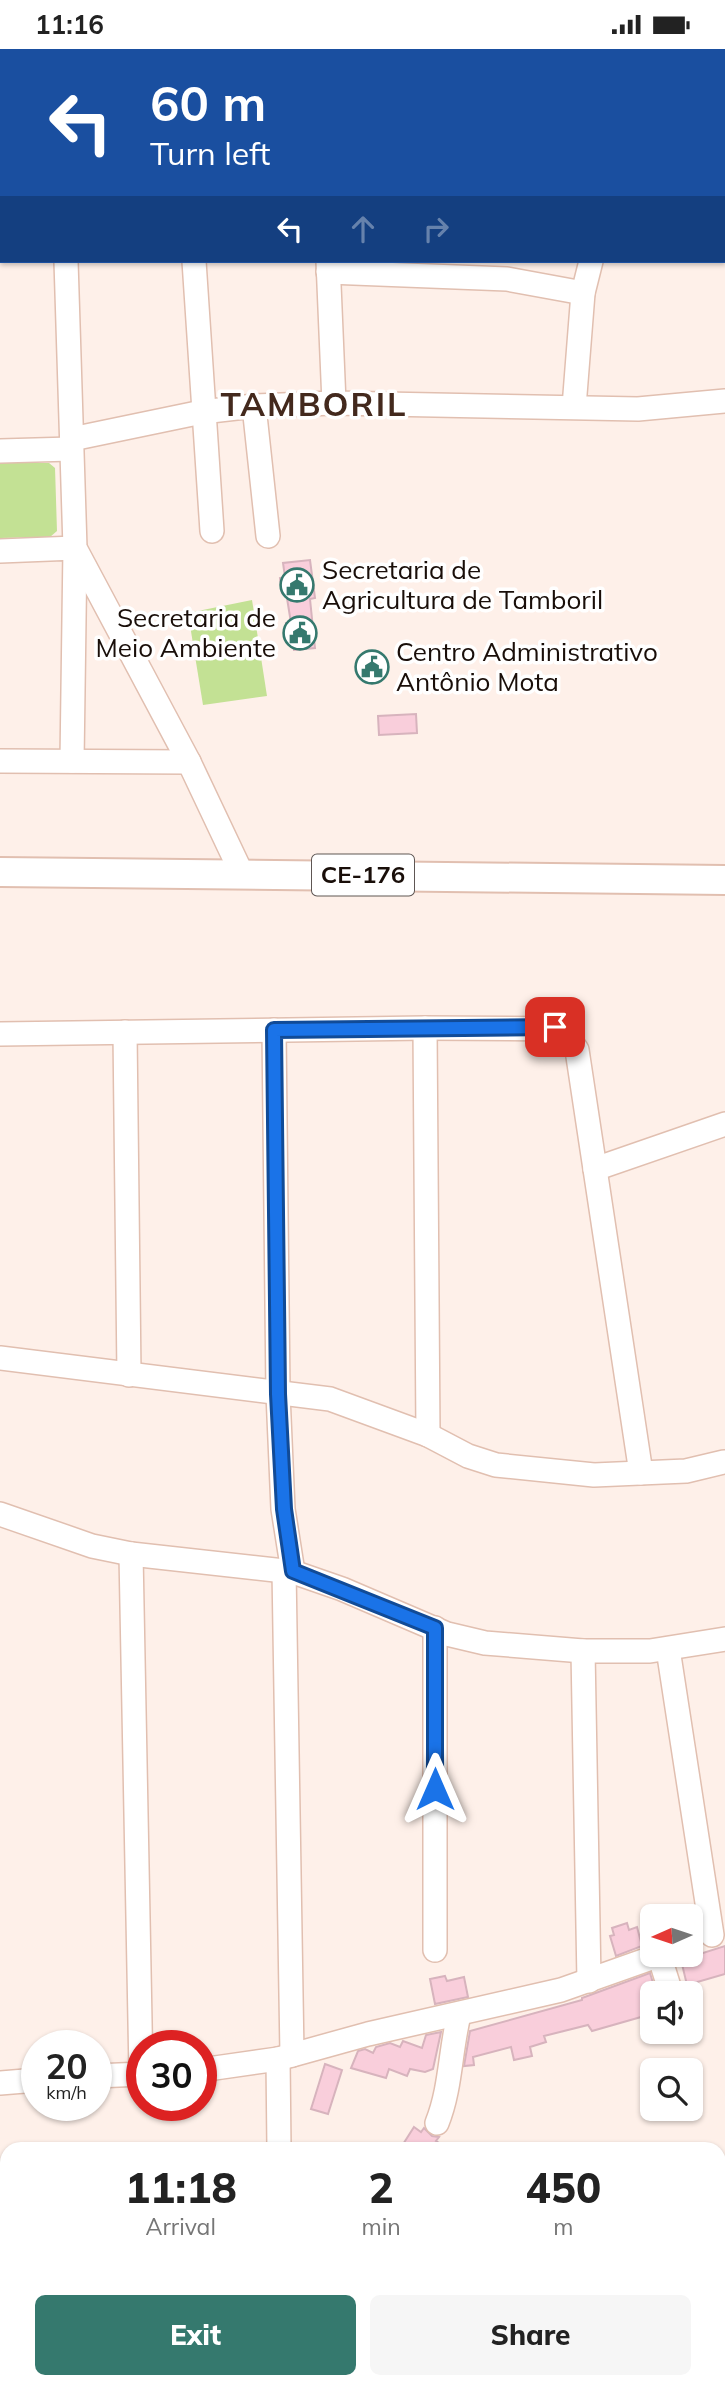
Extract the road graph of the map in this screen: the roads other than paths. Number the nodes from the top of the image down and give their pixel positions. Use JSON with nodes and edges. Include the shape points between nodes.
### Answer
{"nodes":[{"id":1,"x":66,"y":263,"type":"edge"},
{"id":2,"x":194,"y":263,"type":"edge"},
{"id":3,"x":590,"y":263,"type":"edge"},
{"id":4,"x":328,"y":266,"type":"edge"},
{"id":5,"x":452,"y":268,"type":"edge"},
{"id":6,"x":583,"y":293,"type":"junction"},
{"id":7,"x":725,"y":401,"type":"edge"},
{"id":8,"x":334,"y":403,"type":"junction"},
{"id":9,"x":254,"y":407,"type":"junction"},
{"id":10,"x":574,"y":407,"type":"junction"},
{"id":11,"x":202,"y":412,"type":"junction"},
{"id":12,"x":72,"y":444,"type":"junction"},
{"id":13,"x":0,"y":451,"type":"edge"},
{"id":14,"x":212,"y":531,"type":"dead end"},
{"id":15,"x":268,"y":536,"type":"dead end"},
{"id":16,"x":75,"y":548,"type":"junction"},
{"id":17,"x":0,"y":551,"type":"edge"},
{"id":18,"x":0,"y":761,"type":"edge"},
{"id":19,"x":72,"y":761,"type":"junction"},
{"id":20,"x":189,"y":761,"type":"junction"},
{"id":21,"x":0,"y":872,"type":"edge"},
{"id":22,"x":242,"y":874,"type":"junction"},
{"id":23,"x":725,"y":880,"type":"edge"},
{"id":24,"x":425,"y":1028,"type":"junction"},
{"id":25,"x":274,"y":1030,"type":"junction"},
{"id":26,"x":125,"y":1033,"type":"junction"},
{"id":27,"x":0,"y":1034,"type":"edge"},
{"id":28,"x":725,"y":1124,"type":"edge"},
{"id":29,"x":595,"y":1169,"type":"junction"},
{"id":30,"x":0,"y":1357,"type":"edge"},
{"id":31,"x":129,"y":1375,"type":"junction"},
{"id":32,"x":278,"y":1394,"type":"junction"},
{"id":33,"x":428,"y":1435,"type":"junction"},
{"id":34,"x":724,"y":1462,"type":"edge"},
{"id":35,"x":641,"y":1473,"type":"junction"},
{"id":36,"x":0,"y":1514,"type":"edge"},
{"id":37,"x":131,"y":1554,"type":"junction"},
{"id":38,"x":288,"y":1571,"type":"junction"},
{"id":39,"x":435,"y":1628,"type":"junction"},
{"id":40,"x":725,"y":1639,"type":"edge"},
{"id":41,"x":668,"y":1649,"type":"junction"},
{"id":42,"x":583,"y":1651,"type":"junction"},
{"id":43,"x":710,"y":1936,"type":"edge"},
{"id":44,"x":435,"y":1951,"type":"dead end"},
{"id":45,"x":640,"y":1962,"type":"edge"},
{"id":46,"x":589,"y":1981,"type":"junction"},
{"id":47,"x":459,"y":2015,"type":"junction"},
{"id":48,"x":140,"y":2030,"type":"edge"},
{"id":49,"x":285,"y":2057,"type":"junction"},
{"id":50,"x":217,"y":2068,"type":"edge"},
{"id":51,"x":21,"y":2081,"type":"edge"},
{"id":52,"x":0,"y":2083,"type":"edge"},
{"id":53,"x":437,"y":2123,"type":"dead end"},
{"id":54,"x":279,"y":2142,"type":"edge"}],
"edges":[{"from":1,"to":12,"type":"street"},
{"from":2,"to":11,"type":"street"},
{"from":3,"to":6,"type":"street"},
{"from":4,"to":5,"type":"street"},
{"from":4,"to":8,"type":"street"},
{"from":5,"to":6,"type":"street"},
{"from":6,"to":10,"type":"street"},
{"from":7,"to":10,"type":"street","via":[[638,409]]},
{"from":8,"to":9,"type":"street"},
{"from":8,"to":10,"type":"street"},
{"from":9,"to":11,"type":"street"},
{"from":9,"to":15,"type":"street"},
{"from":11,"to":12,"type":"street"},
{"from":11,"to":14,"type":"street"},
{"from":12,"to":13,"type":"street"},
{"from":12,"to":16,"type":"street"},
{"from":16,"to":17,"type":"street"},
{"from":16,"to":19,"type":"street"},
{"from":16,"to":20,"type":"street"},
{"from":18,"to":19,"type":"street"},
{"from":19,"to":20,"type":"street"},
{"from":20,"to":22,"type":"street"},
{"from":21,"to":22,"type":"main road","number":"CE-176"},
{"from":22,"to":23,"type":"main road","number":"CE-176"},
{"from":24,"to":25,"type":"street"},
{"from":24,"to":29,"type":"street","via":[[555,1027],[567,1033],[576,1050]]},
{"from":24,"to":33,"type":"street"},
{"from":25,"to":26,"type":"street"},
{"from":25,"to":32,"type":"street"},
{"from":26,"to":27,"type":"street"},
{"from":26,"to":31,"type":"street"},
{"from":28,"to":29,"type":"street"},
{"from":29,"to":35,"type":"street"},
{"from":30,"to":31,"type":"street"},
{"from":31,"to":32,"type":"street"},
{"from":32,"to":33,"type":"street","via":[[330,1399]]},
{"from":32,"to":38,"type":"street"},
{"from":33,"to":35,"type":"street","via":[[496,1465],[554,1473]]},
{"from":34,"to":35,"type":"street","via":[[686,1471]]},
{"from":36,"to":37,"type":"street","via":[[92,1546]]},
{"from":37,"to":38,"type":"street"},
{"from":37,"to":48,"type":"street"},
{"from":38,"to":39,"type":"street"},
{"from":38,"to":49,"type":"street"},
{"from":39,"to":42,"type":"street","via":[[485,1643]]},
{"from":39,"to":44,"type":"street"},
{"from":40,"to":41,"type":"street"},
{"from":41,"to":42,"type":"street"},
{"from":41,"to":43,"type":"street"},
{"from":42,"to":46,"type":"street"},
{"from":45,"to":46,"type":"street"},
{"from":46,"to":47,"type":"street"},
{"from":47,"to":49,"type":"street"},
{"from":47,"to":53,"type":"street","via":[[445,2102]]},
{"from":49,"to":50,"type":"street"},
{"from":49,"to":54,"type":"street"},
{"from":51,"to":52,"type":"street"}]}
